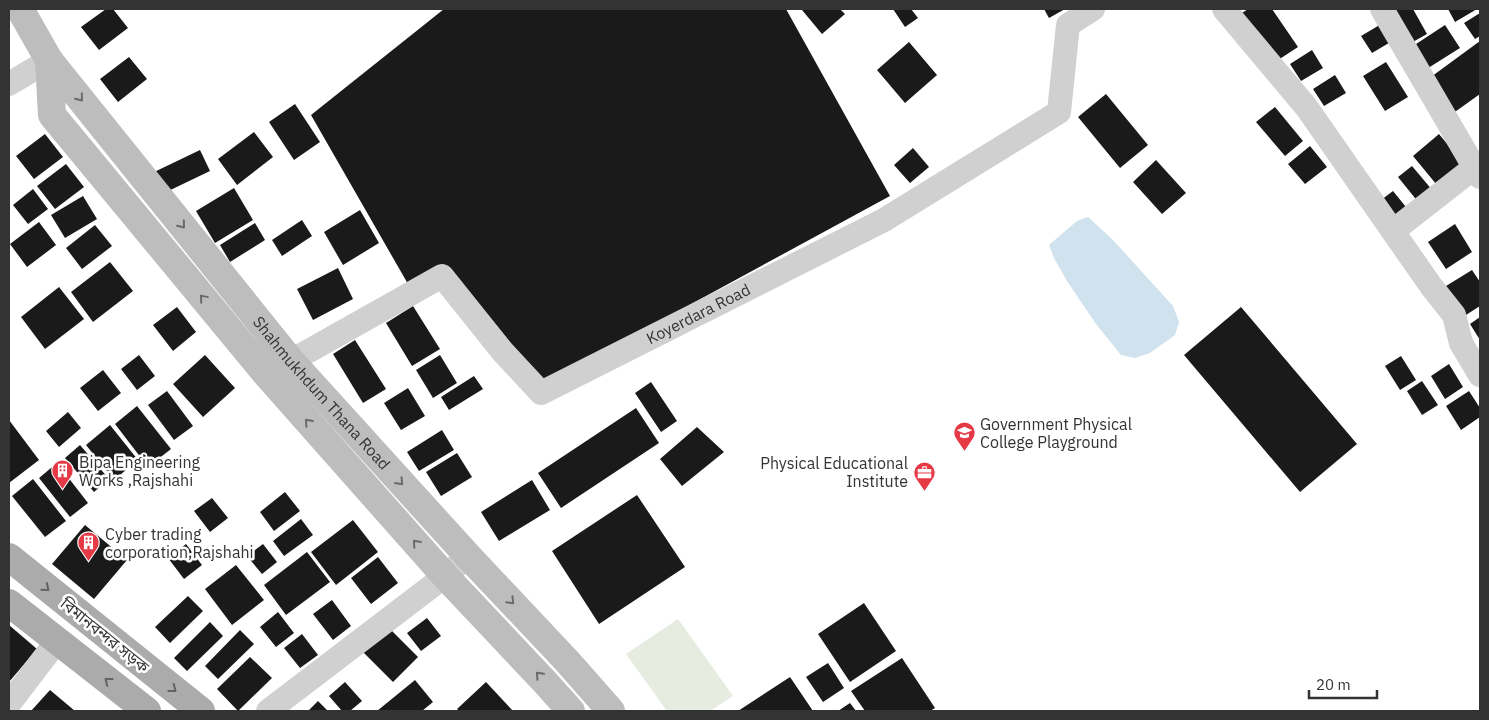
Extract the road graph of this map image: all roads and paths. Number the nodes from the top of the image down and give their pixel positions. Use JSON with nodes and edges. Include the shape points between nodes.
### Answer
{"nodes":[{"id":1,"x":20,"y":9,"type":"edge"},
{"id":2,"x":1093,"y":9,"type":"edge"},
{"id":3,"x":1224,"y":9,"type":"edge"},
{"id":4,"x":1382,"y":9,"type":"edge"},
{"id":5,"x":1062,"y":17,"type":"edge"},
{"id":6,"x":49,"y":60,"type":"junction"},
{"id":7,"x":9,"y":84,"type":"edge"},
{"id":8,"x":1478,"y":169,"type":"edge"},
{"id":9,"x":1392,"y":231,"type":"junction"},
{"id":10,"x":291,"y":361,"type":"junction"},
{"id":11,"x":267,"y":375,"type":"junction"},
{"id":12,"x":1480,"y":375,"type":"edge"},
{"id":13,"x":468,"y":556,"type":"junction"},
{"id":14,"x":9,"y":557,"type":"edge"},
{"id":15,"x":444,"y":576,"type":"junction"},
{"id":16,"x":9,"y":603,"type":"edge"},
{"id":17,"x":58,"y":641,"type":"junction"},
{"id":18,"x":9,"y":704,"type":"edge"},
{"id":19,"x":146,"y":711,"type":"edge"},
{"id":20,"x":201,"y":711,"type":"edge"},
{"id":21,"x":268,"y":711,"type":"edge"},
{"id":22,"x":571,"y":711,"type":"edge"},
{"id":23,"x":611,"y":711,"type":"edge"}],
"edges":[{"from":1,"to":6,"type":"main road","name":"Shahmukhdum Thana Road"},
{"from":2,"to":5,"type":"street","name":"Koyerdara Road"},
{"from":3,"to":9,"type":"street","via":[[1307,108]]},
{"from":4,"to":8,"type":"street"},
{"from":5,"to":10,"type":"street","name":"Koyerdara Road","via":[[1059,112],[884,220],[541,393],[502,351],[442,276]]},
{"from":6,"to":7,"type":"street"},
{"from":6,"to":10,"type":"main road","name":"Shahmukhdum Thana Road","one_way":true},
{"from":11,"to":6,"type":"main road","name":"Shahmukhdum Thana Road","one_way":true,"via":[[52,115]]},
{"from":8,"to":9,"type":"street"},
{"from":9,"to":12,"type":"street","via":[[1454,315],[1461,343]]},
{"from":10,"to":11,"type":"street","name":"Koyerdara Road"},
{"from":10,"to":13,"type":"main road","name":"Shahmukhdum Thana Road","one_way":true},
{"from":15,"to":11,"type":"main road","name":"Shahmukhdum Thana Road","one_way":true},
{"from":13,"to":15,"type":"street"},
{"from":13,"to":23,"type":"main road","name":"Shahmukhdum Thana Road","one_way":true},
{"from":14,"to":20,"type":"main road","name":"বিমানবন্দর সড়ক","one_way":true},
{"from":15,"to":21,"type":"street"},
{"from":22,"to":15,"type":"main road","name":"Shahmukhdum Thana Road","one_way":true},
{"from":16,"to":17,"type":"main road","name":"বিমানবন্দর সড়ক"},
{"from":17,"to":18,"type":"street"},
{"from":19,"to":17,"type":"main road","name":"বিমানবন্দর সড়ক","one_way":true}]}
